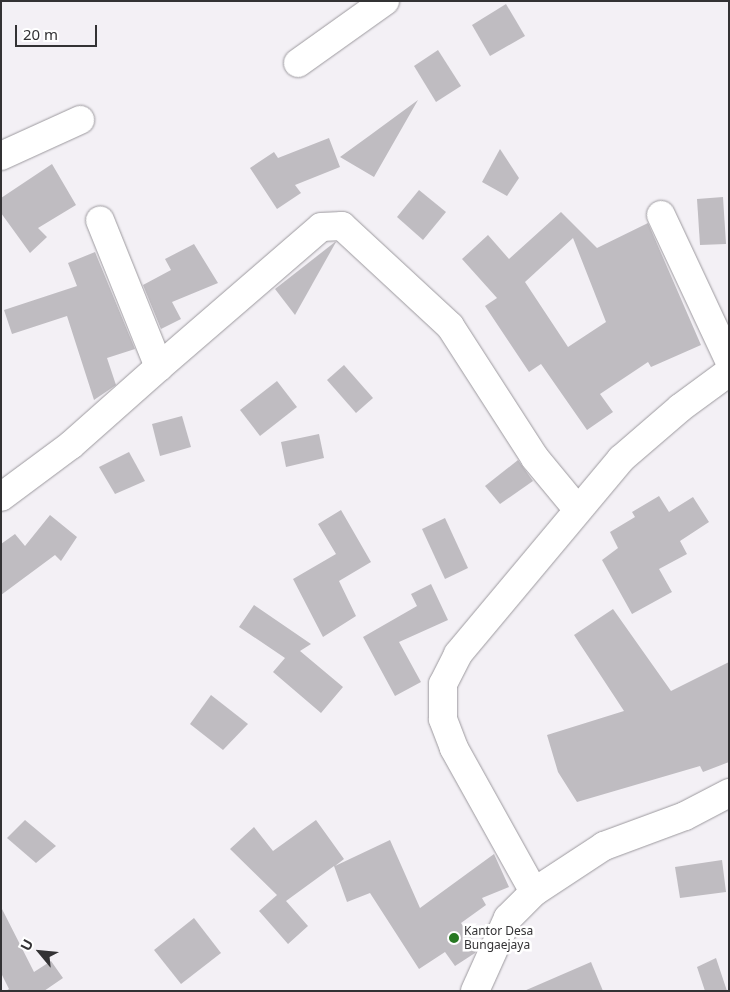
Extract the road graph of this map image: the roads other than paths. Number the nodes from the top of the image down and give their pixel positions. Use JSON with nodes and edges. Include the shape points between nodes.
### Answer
{"nodes":[{"id":1,"x":385,"y":1,"type":"edge"},
{"id":2,"x":298,"y":63,"type":"dead end"},
{"id":3,"x":80,"y":120,"type":"dead end"},
{"id":4,"x":1,"y":156,"type":"edge"},
{"id":5,"x":661,"y":215,"type":"dead end"},
{"id":6,"x":100,"y":220,"type":"dead end"},
{"id":7,"x":729,"y":360,"type":"edge"},
{"id":8,"x":159,"y":367,"type":"junction"},
{"id":9,"x":729,"y":372,"type":"edge"},
{"id":10,"x":1,"y":497,"type":"edge"},
{"id":11,"x":578,"y":510,"type":"junction"},
{"id":12,"x":729,"y":794,"type":"edge"},
{"id":13,"x":534,"y":892,"type":"junction"},
{"id":14,"x":475,"y":991,"type":"edge"}],
"edges":[{"from":1,"to":2,"type":"street"},
{"from":3,"to":4,"type":"street"},
{"from":5,"to":7,"type":"street"},
{"from":6,"to":8,"type":"street"},
{"from":8,"to":10,"type":"street","via":[[70,445]]},
{"from":8,"to":11,"type":"street","via":[[321,227],[342,226],[450,326],[535,458]]},
{"from":9,"to":11,"type":"street","via":[[621,460]]},
{"from":11,"to":13,"type":"street","via":[[458,654],[443,684],[443,719],[454,748]]},
{"from":12,"to":13,"type":"street","via":[[685,816],[604,846]]},
{"from":13,"to":14,"type":"street","via":[[508,918]]}]}
